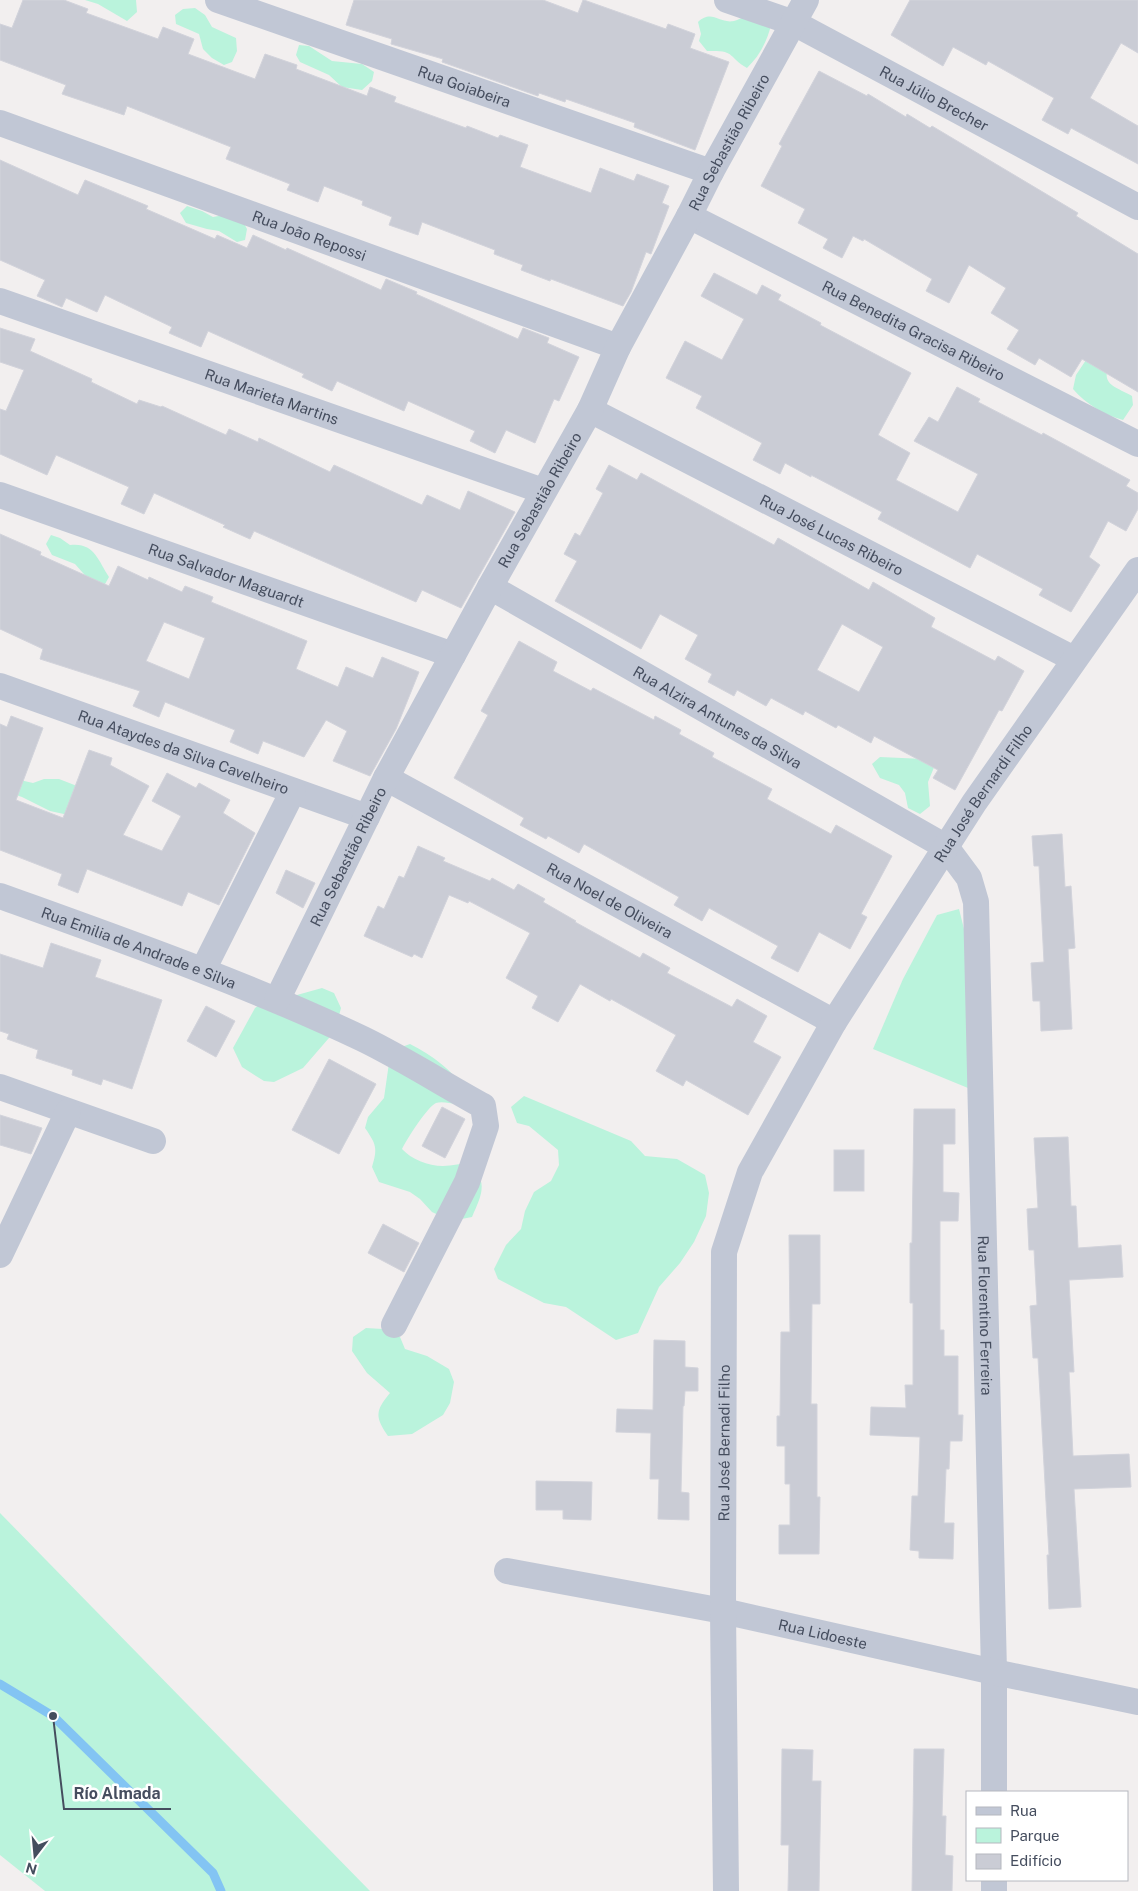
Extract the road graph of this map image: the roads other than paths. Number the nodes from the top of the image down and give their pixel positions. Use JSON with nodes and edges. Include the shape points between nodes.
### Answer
{"nodes":[{"id":1,"x":218,"y":0,"type":"edge"},
{"id":2,"x":727,"y":0,"type":"edge"},
{"id":3,"x":806,"y":0,"type":"edge"},
{"id":4,"x":794,"y":23,"type":"junction"},
{"id":5,"x":0,"y":123,"type":"edge"},
{"id":6,"x":711,"y":172,"type":"junction"},
{"id":7,"x":1138,"y":206,"type":"edge"},
{"id":8,"x":689,"y":216,"type":"junction"},
{"id":9,"x":0,"y":301,"type":"edge"},
{"id":10,"x":618,"y":347,"type":"junction"},
{"id":11,"x":590,"y":410,"type":"junction"},
{"id":12,"x":1138,"y":444,"type":"edge"},
{"id":13,"x":543,"y":491,"type":"junction"},
{"id":14,"x":0,"y":495,"type":"edge"},
{"id":15,"x":1138,"y":570,"type":"edge"},
{"id":16,"x":490,"y":586,"type":"junction"},
{"id":17,"x":453,"y":655,"type":"junction"},
{"id":18,"x":1074,"y":659,"type":"junction"},
{"id":19,"x":0,"y":686,"type":"edge"},
{"id":20,"x":386,"y":778,"type":"junction"},
{"id":21,"x":293,"y":791,"type":"junction"},
{"id":22,"x":367,"y":817,"type":"junction"},
{"id":23,"x":946,"y":847,"type":"junction"},
{"id":24,"x":0,"y":896,"type":"edge"},
{"id":25,"x":203,"y":970,"type":"junction"},
{"id":26,"x":276,"y":1000,"type":"junction"},
{"id":27,"x":834,"y":1022,"type":"junction"},
{"id":28,"x":0,"y":1087,"type":"edge"},
{"id":29,"x":68,"y":1112,"type":"junction"},
{"id":30,"x":153,"y":1141,"type":"dead end"},
{"id":31,"x":0,"y":1255,"type":"edge"},
{"id":32,"x":394,"y":1325,"type":"dead end"},
{"id":33,"x":507,"y":1570,"type":"dead end"},
{"id":34,"x":723,"y":1611,"type":"junction"},
{"id":35,"x":994,"y":1672,"type":"junction"},
{"id":36,"x":1138,"y":1702,"type":"edge"},
{"id":37,"x":994,"y":1791,"type":"edge"},
{"id":38,"x":726,"y":1891,"type":"edge"}],
"edges":[{"from":1,"to":6,"type":"street","name":"Rua Goiabeira"},
{"from":2,"to":4,"type":"street","name":"Rua Júlio Brecher"},
{"from":3,"to":4,"type":"street","name":"Rua Sebastião Ribeiro"},
{"from":4,"to":6,"type":"street","name":"Rua Sebastião Ribeiro"},
{"from":4,"to":7,"type":"street","name":"Rua Júlio Brecher"},
{"from":5,"to":10,"type":"street","name":"Rua João Repossi"},
{"from":6,"to":8,"type":"street","name":"Rua Sebastião Ribeiro"},
{"from":8,"to":10,"type":"street","name":"Rua Sebastião Ribeiro"},
{"from":8,"to":12,"type":"street","name":"Rua Benedita Gracisa Ribeiro"},
{"from":9,"to":13,"type":"street","name":"Rua Marieta Martins"},
{"from":10,"to":11,"type":"street","name":"Rua Sebastião Ribeiro"},
{"from":11,"to":13,"type":"street","name":"Rua Sebastião Ribeiro"},
{"from":11,"to":18,"type":"street","name":"Rua José Lucas Ribeiro"},
{"from":13,"to":16,"type":"street","name":"Rua Sebastião Ribeiro"},
{"from":14,"to":17,"type":"street","name":"Rua Salvador Maguardt"},
{"from":15,"to":18,"type":"street","name":"Rua José Bernardi Filho"},
{"from":16,"to":17,"type":"street","name":"Rua Sebastião Ribeiro"},
{"from":16,"to":23,"type":"street","name":"Rua Alzira Antunes da Silva"},
{"from":17,"to":20,"type":"street","name":"Rua Sebastião Ribeiro"},
{"from":18,"to":23,"type":"street","name":"Rua José Bernardi Filho"},
{"from":19,"to":21,"type":"street","name":"Rua Ataydes da Silva Cavelheiro"},
{"from":20,"to":22,"type":"street","name":"Rua Sebastião Ribeiro"},
{"from":20,"to":27,"type":"street","name":"Rua Noel de Oliveira"},
{"from":21,"to":22,"type":"street","name":"Rua Ataydes da Silva Cavelheiro"},
{"from":21,"to":25,"type":"street"},
{"from":22,"to":26,"type":"street","name":"Rua Sebastião Ribeiro"},
{"from":23,"to":27,"type":"street","name":"Rua José Bernardi Filho"},
{"from":23,"to":35,"type":"street","name":"Rua Florentino Ferreira","via":[[969,878],[976,902]]},
{"from":24,"to":25,"type":"street","name":"Rua Emilia de Andrade e Silva"},
{"from":25,"to":26,"type":"street","name":"Rua Emilia de Andrade e Silva"},
{"from":26,"to":32,"type":"street","name":"Rua Emilia de Andrade e Silva","via":[[365,1040],[483,1106],[486,1126],[467,1182]]},
{"from":27,"to":34,"type":"street","name":"Rua José Bernadi Filho","via":[[750,1172],[724,1252]]},
{"from":28,"to":29,"type":"street"},
{"from":29,"to":30,"type":"street"},
{"from":29,"to":31,"type":"street"},
{"from":33,"to":34,"type":"street","name":"Rua Lidoeste"},
{"from":34,"to":35,"type":"street","name":"Rua Lidoeste"},
{"from":34,"to":38,"type":"street","name":"Rua José Bernadi Filho"},
{"from":35,"to":36,"type":"street","name":"Rua Lidoeste"},
{"from":35,"to":37,"type":"street","name":"Rua Florentino Ferreira"}]}
